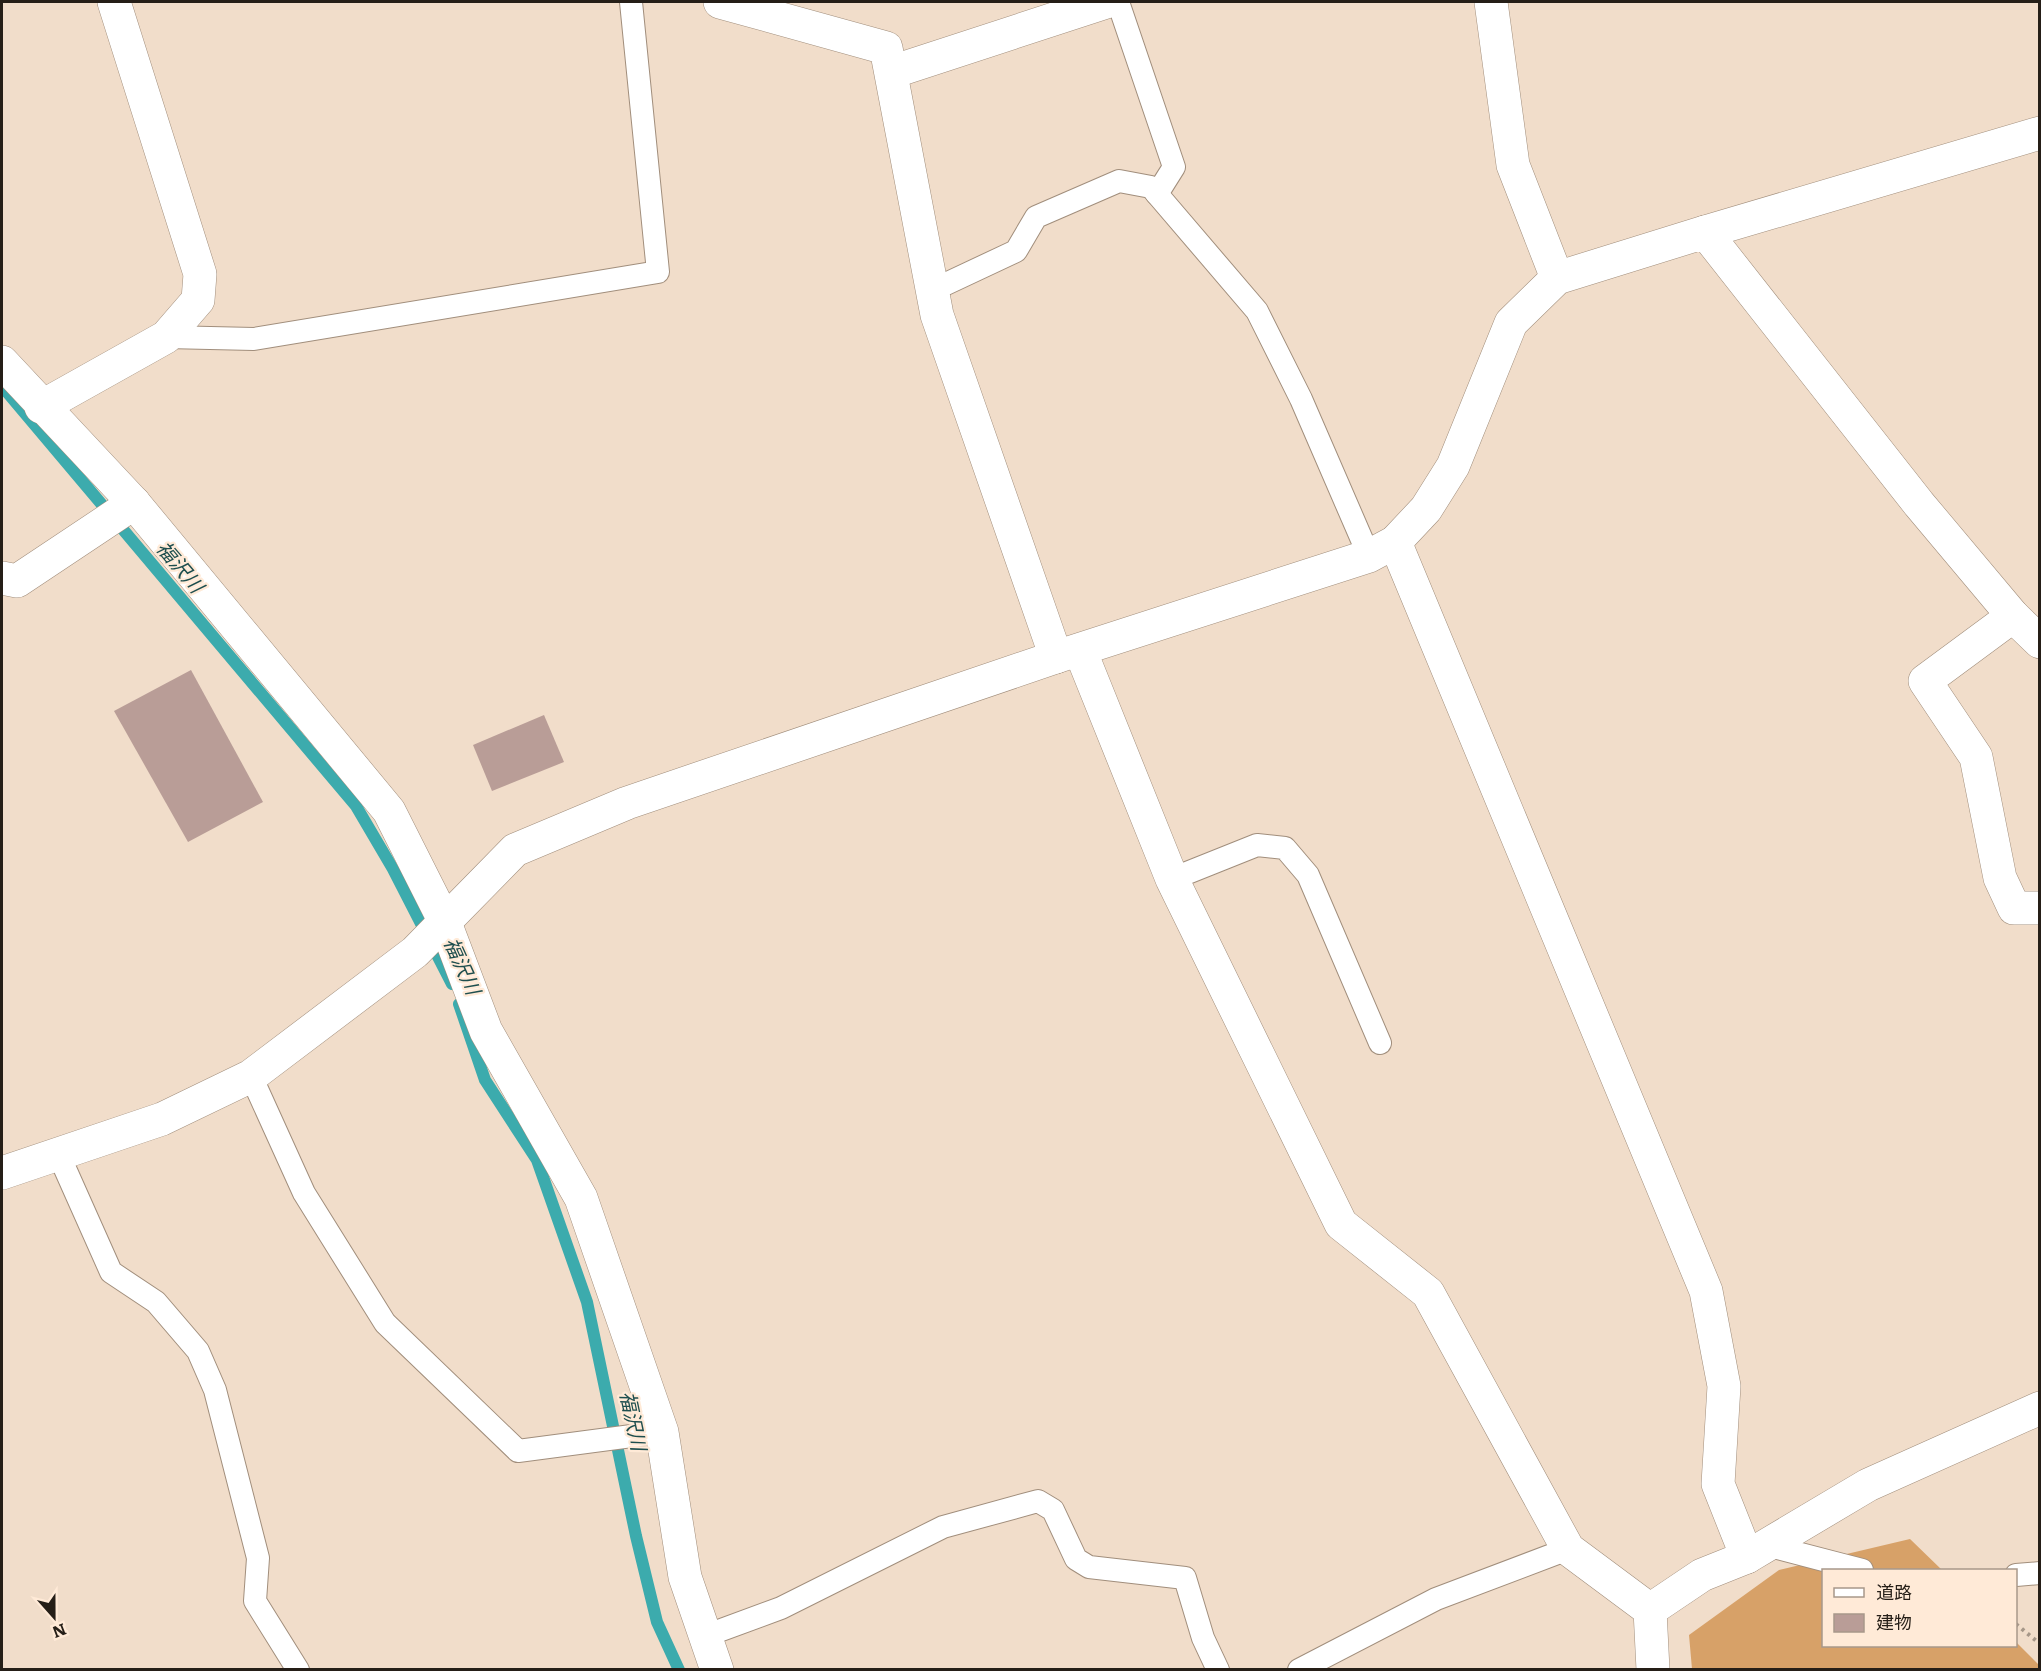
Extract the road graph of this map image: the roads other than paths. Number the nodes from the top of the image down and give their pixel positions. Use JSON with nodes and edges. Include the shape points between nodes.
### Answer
{"nodes":[{"id":1,"x":114,"y":2,"type":"edge"},
{"id":2,"x":631,"y":2,"type":"edge"},
{"id":3,"x":720,"y":2,"type":"edge"},
{"id":4,"x":1106,"y":2,"type":"edge"},
{"id":5,"x":1118,"y":2,"type":"edge"},
{"id":6,"x":1491,"y":2,"type":"edge"},
{"id":7,"x":892,"y":72,"type":"junction"},
{"id":8,"x":2040,"y":133,"type":"edge"},
{"id":9,"x":1157,"y":194,"type":"junction"},
{"id":10,"x":1705,"y":232,"type":"junction"},
{"id":11,"x":1557,"y":278,"type":"junction"},
{"id":12,"x":933,"y":290,"type":"junction"},
{"id":13,"x":166,"y":337,"type":"junction"},
{"id":14,"x":2,"y":362,"type":"edge"},
{"id":15,"x":41,"y":407,"type":"junction"},
{"id":16,"x":134,"y":503,"type":"junction"},
{"id":17,"x":1382,"y":549,"type":"junction"},
{"id":18,"x":2,"y":578,"type":"edge"},
{"id":19,"x":2013,"y":616,"type":"junction"},
{"id":20,"x":2040,"y":642,"type":"edge"},
{"id":21,"x":1068,"y":654,"type":"junction"},
{"id":22,"x":1172,"y":879,"type":"junction"},
{"id":23,"x":2040,"y":908,"type":"edge"},
{"id":24,"x":444,"y":920,"type":"junction"},
{"id":25,"x":1380,"y":1042,"type":"dead end"},
{"id":26,"x":251,"y":1077,"type":"junction"},
{"id":27,"x":58,"y":1153,"type":"junction"},
{"id":28,"x":2,"y":1173,"type":"edge"},
{"id":29,"x":2040,"y":1408,"type":"edge"},
{"id":30,"x":662,"y":1432,"type":"junction"},
{"id":31,"x":1568,"y":1549,"type":"junction"},
{"id":32,"x":1757,"y":1551,"type":"junction"},
{"id":33,"x":1856,"y":1569,"type":"edge"},
{"id":34,"x":2040,"y":1573,"type":"edge"},
{"id":35,"x":2017,"y":1575,"type":"edge"},
{"id":36,"x":1650,"y":1610,"type":"junction"},
{"id":37,"x":705,"y":1636,"type":"junction"},
{"id":38,"x":298,"y":1670,"type":"edge"},
{"id":39,"x":717,"y":1670,"type":"edge"},
{"id":40,"x":1218,"y":1670,"type":"edge"},
{"id":41,"x":1299,"y":1670,"type":"edge"},
{"id":42,"x":1653,"y":1670,"type":"edge"}],
"edges":[{"from":1,"to":13,"type":"street","via":[[200,273],[198,300]]},
{"from":2,"to":13,"type":"lane","via":[[658,272],[254,339]]},
{"from":3,"to":7,"type":"street","via":[[886,48]]},
{"from":4,"to":7,"type":"street"},
{"from":5,"to":9,"type":"lane","via":[[1174,167]]},
{"from":6,"to":11,"type":"street","via":[[1513,165]]},
{"from":7,"to":12,"type":"street"},
{"from":8,"to":10,"type":"street"},
{"from":9,"to":12,"type":"lane","via":[[1151,187],[1119,181],[1036,217],[1016,251]]},
{"from":9,"to":17,"type":"lane","via":[[1257,311]]},
{"from":10,"to":11,"type":"street"},
{"from":10,"to":19,"type":"street","via":[[1919,504]]},
{"from":11,"to":17,"type":"street","via":[[1511,323],[1453,466],[1426,509]]},
{"from":12,"to":21,"type":"street","via":[[937,315]]},
{"from":13,"to":15,"type":"street"},
{"from":14,"to":15,"type":"street"},
{"from":15,"to":16,"type":"street"},
{"from":16,"to":18,"type":"street","via":[[17,581]]},
{"from":16,"to":24,"type":"street","via":[[389,811]]},
{"from":17,"to":21,"type":"street"},
{"from":17,"to":32,"type":"street","via":[[1706,1291],[1724,1386],[1718,1484]]},
{"from":19,"to":20,"type":"street"},
{"from":19,"to":23,"type":"street","via":[[1925,681],[1976,757],[2000,878],[2014,908]]},
{"from":21,"to":22,"type":"street"},
{"from":21,"to":24,"type":"street","via":[[627,803],[515,850]]},
{"from":22,"to":25,"type":"lane","via":[[1257,845],[1285,848],[1308,875]]},
{"from":22,"to":31,"type":"street","via":[[1341,1224],[1428,1293]]},
{"from":24,"to":26,"type":"street","via":[[415,952]]},
{"from":24,"to":30,"type":"street","via":[[486,1031],[581,1198]]},
{"from":26,"to":27,"type":"street","via":[[162,1119]]},
{"from":26,"to":30,"type":"lane","via":[[304,1193],[385,1323],[518,1451]]},
{"from":27,"to":28,"type":"street"},
{"from":27,"to":38,"type":"lane","via":[[111,1272],[156,1302],[198,1351],[214,1390],[258,1558],[255,1601]]},
{"from":29,"to":32,"type":"street","via":[[1868,1485]]},
{"from":30,"to":37,"type":"street","via":[[685,1577]]},
{"from":31,"to":36,"type":"street"},
{"from":31,"to":41,"type":"lane","via":[[1436,1599]]},
{"from":32,"to":33,"type":"lane"},
{"from":32,"to":36,"type":"street","via":[[1702,1575]]},
{"from":34,"to":35,"type":"lane"},
{"from":36,"to":42,"type":"street"},
{"from":37,"to":39,"type":"street"},
{"from":37,"to":40,"type":"lane","via":[[781,1608],[943,1527],[1038,1501],[1053,1510],[1077,1559],[1089,1567],[1185,1578],[1203,1638]]}]}
